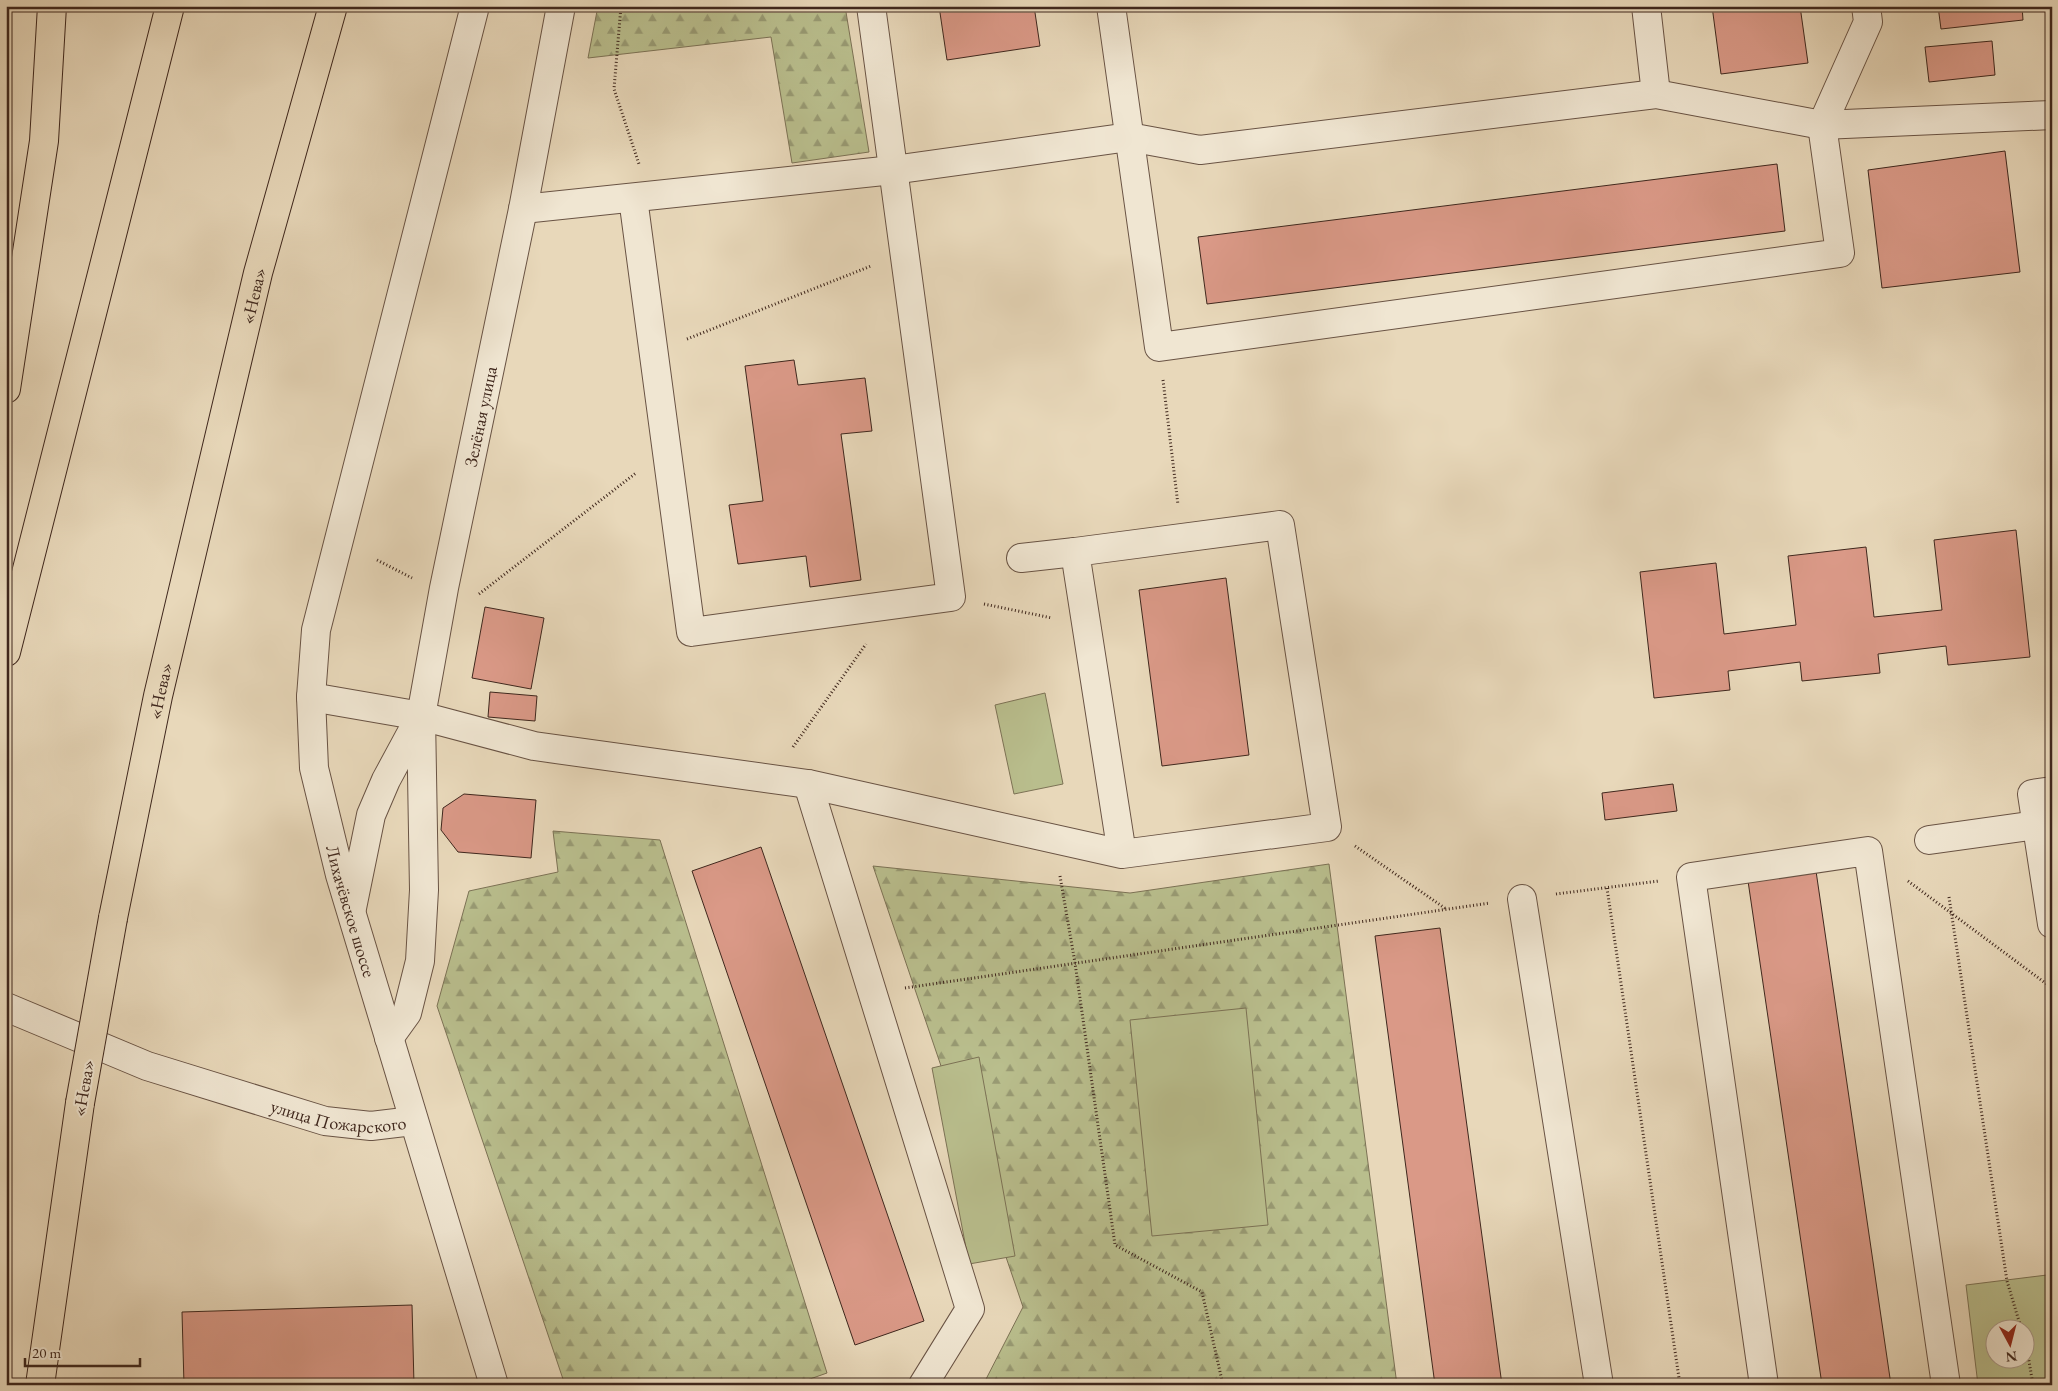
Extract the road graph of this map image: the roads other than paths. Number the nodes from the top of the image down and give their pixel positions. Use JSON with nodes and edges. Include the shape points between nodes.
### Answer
{"nodes":[{"id":1,"x":52,"y":6,"type":"edge"},
{"id":2,"x":170,"y":6,"type":"edge"},
{"id":3,"x":332,"y":6,"type":"edge"},
{"id":4,"x":476,"y":6,"type":"edge"},
{"id":5,"x":561,"y":6,"type":"edge"},
{"id":6,"x":871,"y":6,"type":"edge"},
{"id":7,"x":1111,"y":6,"type":"edge"},
{"id":8,"x":1646,"y":6,"type":"edge"},
{"id":9,"x":1866,"y":6,"type":"edge"},
{"id":10,"x":1656,"y":94,"type":"junction"},
{"id":11,"x":2052,"y":115,"type":"edge"},
{"id":12,"x":1822,"y":125,"type":"junction"},
{"id":13,"x":1129,"y":137,"type":"junction"},
{"id":14,"x":893,"y":170,"type":"junction"},
{"id":15,"x":642,"y":197,"type":"junction"},
{"id":16,"x":523,"y":209,"type":"junction"},
{"id":17,"x":6,"y":389,"type":"edge"},
{"id":18,"x":1075,"y":552,"type":"junction"},
{"id":19,"x":1020,"y":558,"type":"dead end"},
{"id":20,"x":6,"y":652,"type":"edge"},
{"id":21,"x":311,"y":697,"type":"junction"},
{"id":22,"x":421,"y":716,"type":"junction"},
{"id":23,"x":808,"y":784,"type":"junction"},
{"id":24,"x":2052,"y":791,"type":"edge"},
{"id":25,"x":2037,"y":824,"type":"junction"},
{"id":26,"x":1929,"y":840,"type":"dead end"},
{"id":27,"x":1122,"y":854,"type":"junction"},
{"id":28,"x":1522,"y":899,"type":"road end"},
{"id":29,"x":351,"y":912,"type":"junction"},
{"id":30,"x":2052,"y":924,"type":"edge"},
{"id":31,"x":6,"y":1007,"type":"edge"},
{"id":32,"x":389,"y":1038,"type":"junction"},
{"id":33,"x":413,"y":1121,"type":"junction"},
{"id":34,"x":40,"y":1385,"type":"edge"},
{"id":35,"x":494,"y":1385,"type":"edge"},
{"id":36,"x":923,"y":1385,"type":"edge"},
{"id":37,"x":1599,"y":1385,"type":"edge"},
{"id":38,"x":1764,"y":1385,"type":"edge"},
{"id":39,"x":1946,"y":1385,"type":"edge"}],
"edges":[{"from":1,"to":17,"type":"main road","via":[[44,141]]},
{"from":2,"to":20,"type":"main road"},
{"from":3,"to":34,"type":"main road","name":"«Нева»","bridge":true,"via":[[258,273],[158,696],[80,1103]]},
{"from":4,"to":21,"type":"street","name":"Лихачёвское шоссе","via":[[316,630]]},
{"from":5,"to":16,"type":"street","name":"Зелёная улица"},
{"from":6,"to":14,"type":"street"},
{"from":7,"to":13,"type":"street"},
{"from":8,"to":10,"type":"street"},
{"from":9,"to":12,"type":"street","via":[[1868,22]]},
{"from":10,"to":12,"type":"street"},
{"from":10,"to":13,"type":"street","via":[[1200,150]]},
{"from":11,"to":12,"type":"street"},
{"from":12,"to":13,"type":"street","via":[[1840,253],[1158,347]]},
{"from":13,"to":14,"type":"street"},
{"from":14,"to":15,"type":"street"},
{"from":14,"to":15,"type":"street","via":[[951,597],[691,632],[654,352]]},
{"from":15,"to":16,"type":"street"},
{"from":16,"to":22,"type":"street","name":"Зелёная улица","via":[[444,588]]},
{"from":18,"to":19,"type":"street"},
{"from":18,"to":27,"type":"street"},
{"from":18,"to":27,"type":"street","via":[[1280,525],[1328,827]]},
{"from":21,"to":22,"type":"street"},
{"from":21,"to":29,"type":"street","name":"Лихачёвское шоссе","via":[[314,768]]},
{"from":22,"to":23,"type":"street","via":[[534,746]]},
{"from":22,"to":29,"type":"street","via":[[371,815]]},
{"from":22,"to":32,"type":"street","via":[[424,890],[420,961],[406,1013]]},
{"from":23,"to":27,"type":"street"},
{"from":23,"to":36,"type":"street","via":[[970,1309]]},
{"from":24,"to":25,"type":"street","via":[[2032,794]]},
{"from":25,"to":26,"type":"street"},
{"from":25,"to":30,"type":"street"},
{"from":28,"to":37,"type":"street"},
{"from":29,"to":32,"type":"street","name":"Лихачёвское шоссе"},
{"from":31,"to":33,"type":"street","name":"улица Пожарского","via":[[147,1066],[325,1121],[371,1126]]},
{"from":32,"to":33,"type":"street","name":"Лихачёвское шоссе"},
{"from":33,"to":35,"type":"street","name":"улица Пожарского"},
{"from":38,"to":39,"type":"street","via":[[1691,877],[1868,851]]}]}
